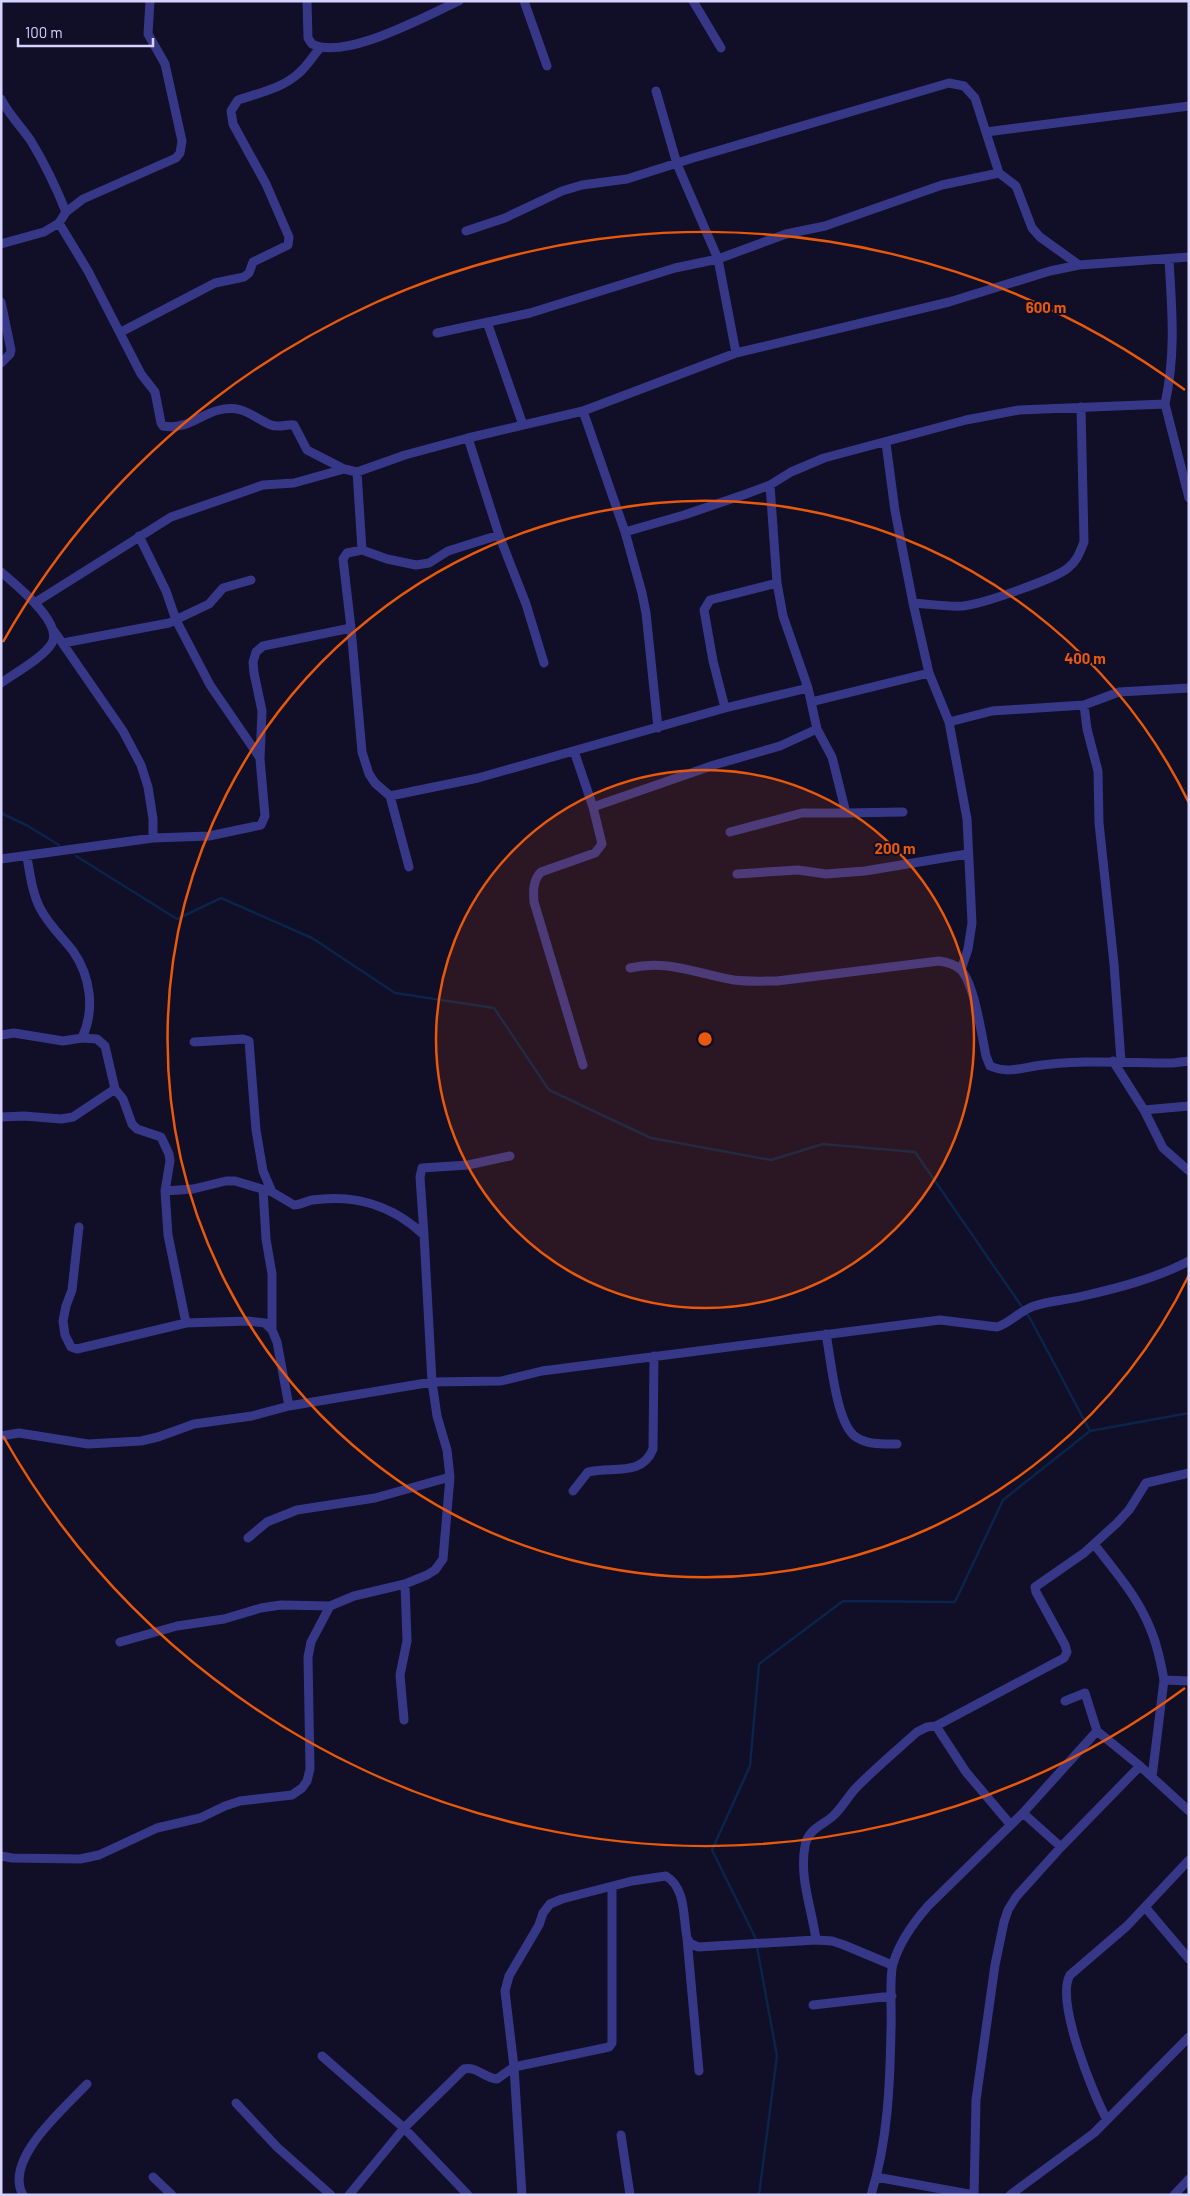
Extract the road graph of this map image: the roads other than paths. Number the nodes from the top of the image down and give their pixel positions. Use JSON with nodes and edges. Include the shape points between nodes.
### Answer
{"nodes":[{"id":1,"x":150,"y":1,"type":"edge"},
{"id":2,"x":307,"y":1,"type":"edge"},
{"id":3,"x":459,"y":1,"type":"edge"},
{"id":4,"x":524,"y":1,"type":"edge"},
{"id":5,"x":693,"y":1,"type":"edge"},
{"id":6,"x":320,"y":48,"type":"junction"},
{"id":7,"x":721,"y":48,"type":"dead end"},
{"id":8,"x":547,"y":66,"type":"dead end"},
{"id":9,"x":656,"y":91,"type":"dead end"},
{"id":10,"x":1,"y":99,"type":"edge"},
{"id":11,"x":1189,"y":106,"type":"edge"},
{"id":12,"x":986,"y":132,"type":"junction"},
{"id":13,"x":677,"y":164,"type":"junction"},
{"id":14,"x":999,"y":172,"type":"junction"},
{"id":15,"x":66,"y":212,"type":"junction"},
{"id":16,"x":59,"y":223,"type":"junction"},
{"id":17,"x":466,"y":231,"type":"dead end"},
{"id":18,"x":1,"y":244,"type":"edge"},
{"id":19,"x":1189,"y":257,"type":"edge"},
{"id":20,"x":718,"y":259,"type":"junction"},
{"id":21,"x":1169,"y":260,"type":"junction"},
{"id":22,"x":1079,"y":265,"type":"junction"},
{"id":23,"x":1,"y":302,"type":"edge"},
{"id":24,"x":487,"y":322,"type":"junction"},
{"id":25,"x":121,"y":332,"type":"junction"},
{"id":26,"x":437,"y":333,"type":"dead end"},
{"id":27,"x":736,"y":353,"type":"junction"},
{"id":28,"x":1,"y":363,"type":"edge"},
{"id":29,"x":1166,"y":404,"type":"junction"},
{"id":30,"x":1081,"y":407,"type":"junction"},
{"id":31,"x":583,"y":411,"type":"junction"},
{"id":32,"x":523,"y":425,"type":"junction"},
{"id":33,"x":468,"y":438,"type":"junction"},
{"id":34,"x":886,"y":443,"type":"junction"},
{"id":35,"x":344,"y":469,"type":"junction"},
{"id":36,"x":357,"y":472,"type":"junction"},
{"id":37,"x":770,"y":485,"type":"junction"},
{"id":38,"x":1189,"y":498,"type":"edge"},
{"id":39,"x":625,"y":532,"type":"junction"},
{"id":40,"x":499,"y":535,"type":"junction"},
{"id":41,"x":139,"y":536,"type":"junction"},
{"id":42,"x":362,"y":550,"type":"junction"},
{"id":43,"x":1,"y":572,"type":"edge"},
{"id":44,"x":251,"y":580,"type":"dead end"},
{"id":45,"x":777,"y":583,"type":"junction"},
{"id":46,"x":36,"y":602,"type":"junction"},
{"id":47,"x":913,"y":603,"type":"junction"},
{"id":48,"x":176,"y":620,"type":"junction"},
{"id":49,"x":351,"y":628,"type":"junction"},
{"id":50,"x":54,"y":631,"type":"junction"},
{"id":51,"x":63,"y":643,"type":"junction"},
{"id":52,"x":544,"y":663,"type":"dead end"},
{"id":53,"x":929,"y":673,"type":"junction"},
{"id":54,"x":1,"y":683,"type":"edge"},
{"id":55,"x":808,"y":688,"type":"junction"},
{"id":56,"x":1189,"y":688,"type":"edge"},
{"id":57,"x":811,"y":702,"type":"junction"},
{"id":58,"x":1084,"y":705,"type":"junction"},
{"id":59,"x":725,"y":708,"type":"junction"},
{"id":60,"x":949,"y":722,"type":"junction"},
{"id":61,"x":658,"y":728,"type":"junction"},
{"id":62,"x":817,"y":729,"type":"junction"},
{"id":63,"x":574,"y":750,"type":"junction"},
{"id":64,"x":260,"y":759,"type":"junction"},
{"id":65,"x":390,"y":796,"type":"junction"},
{"id":66,"x":593,"y":807,"type":"junction"},
{"id":67,"x":903,"y":812,"type":"dead end"},
{"id":68,"x":846,"y":813,"type":"junction"},
{"id":69,"x":730,"y":832,"type":"dead end"},
{"id":70,"x":154,"y":838,"type":"junction"},
{"id":71,"x":967,"y":854,"type":"junction"},
{"id":72,"x":26,"y":857,"type":"junction"},
{"id":73,"x":1,"y":859,"type":"edge"},
{"id":74,"x":409,"y":867,"type":"dead end"},
{"id":75,"x":736,"y":874,"type":"dead end"},
{"id":76,"x":630,"y":968,"type":"dead end"},
{"id":77,"x":961,"y":970,"type":"junction"},
{"id":78,"x":1,"y":1035,"type":"edge"},
{"id":79,"x":82,"y":1038,"type":"junction"},
{"id":80,"x":194,"y":1042,"type":"dead end"},
{"id":81,"x":1117,"y":1061,"type":"junction"},
{"id":82,"x":1189,"y":1061,"type":"edge"},
{"id":83,"x":583,"y":1065,"type":"dead end"},
{"id":84,"x":115,"y":1089,"type":"junction"},
{"id":85,"x":1189,"y":1106,"type":"edge"},
{"id":86,"x":1144,"y":1110,"type":"junction"},
{"id":87,"x":1,"y":1117,"type":"edge"},
{"id":88,"x":510,"y":1156,"type":"dead end"},
{"id":89,"x":1189,"y":1170,"type":"edge"},
{"id":90,"x":165,"y":1191,"type":"junction"},
{"id":91,"x":267,"y":1191,"type":"junction"},
{"id":92,"x":79,"y":1227,"type":"dead end"},
{"id":93,"x":424,"y":1236,"type":"junction"},
{"id":94,"x":1189,"y":1261,"type":"edge"},
{"id":95,"x":186,"y":1323,"type":"junction"},
{"id":96,"x":272,"y":1330,"type":"junction"},
{"id":97,"x":826,"y":1334,"type":"junction"},
{"id":98,"x":654,"y":1356,"type":"junction"},
{"id":99,"x":432,"y":1382,"type":"junction"},
{"id":100,"x":288,"y":1406,"type":"junction"},
{"id":101,"x":1,"y":1436,"type":"edge"},
{"id":102,"x":897,"y":1444,"type":"dead end"},
{"id":103,"x":1189,"y":1473,"type":"edge"},
{"id":104,"x":450,"y":1477,"type":"junction"},
{"id":105,"x":573,"y":1491,"type":"dead end"},
{"id":106,"x":248,"y":1538,"type":"dead end"},
{"id":107,"x":1094,"y":1544,"type":"junction"},
{"id":108,"x":405,"y":1584,"type":"junction"},
{"id":109,"x":330,"y":1606,"type":"junction"},
{"id":110,"x":120,"y":1642,"type":"dead end"},
{"id":111,"x":1164,"y":1680,"type":"junction"},
{"id":112,"x":1189,"y":1681,"type":"edge"},
{"id":113,"x":1065,"y":1701,"type":"dead end"},
{"id":114,"x":404,"y":1720,"type":"dead end"},
{"id":115,"x":936,"y":1726,"type":"junction"},
{"id":116,"x":1097,"y":1731,"type":"junction"},
{"id":117,"x":1140,"y":1766,"type":"junction"},
{"id":118,"x":1152,"y":1777,"type":"junction"},
{"id":119,"x":1189,"y":1811,"type":"edge"},
{"id":120,"x":1023,"y":1813,"type":"junction"},
{"id":121,"x":1010,"y":1824,"type":"junction"},
{"id":122,"x":1061,"y":1847,"type":"junction"},
{"id":123,"x":1,"y":1856,"type":"edge"},
{"id":124,"x":1189,"y":1860,"type":"edge"},
{"id":125,"x":612,"y":1887,"type":"junction"},
{"id":126,"x":1145,"y":1907,"type":"junction"},
{"id":127,"x":687,"y":1938,"type":"junction"},
{"id":128,"x":816,"y":1940,"type":"junction"},
{"id":129,"x":1189,"y":1959,"type":"edge"},
{"id":130,"x":892,"y":1965,"type":"junction"},
{"id":131,"x":892,"y":1996,"type":"junction"},
{"id":132,"x":813,"y":2005,"type":"dead end"},
{"id":133,"x":1189,"y":2037,"type":"edge"},
{"id":134,"x":322,"y":2056,"type":"dead end"},
{"id":135,"x":514,"y":2067,"type":"junction"},
{"id":136,"x":699,"y":2071,"type":"dead end"},
{"id":137,"x":87,"y":2084,"type":"dead end"},
{"id":138,"x":236,"y":2103,"type":"dead end"},
{"id":139,"x":1107,"y":2120,"type":"junction"},
{"id":140,"x":404,"y":2128,"type":"junction"},
{"id":141,"x":622,"y":2135,"type":"dead end"},
{"id":142,"x":153,"y":2177,"type":"dead end"},
{"id":143,"x":876,"y":2177,"type":"junction"},
{"id":144,"x":1189,"y":2179,"type":"edge"},
{"id":145,"x":23,"y":2195,"type":"edge"},
{"id":146,"x":172,"y":2195,"type":"edge"},
{"id":147,"x":331,"y":2195,"type":"edge"},
{"id":148,"x":349,"y":2195,"type":"edge"},
{"id":149,"x":468,"y":2195,"type":"edge"},
{"id":150,"x":522,"y":2195,"type":"edge"},
{"id":151,"x":630,"y":2195,"type":"edge"},
{"id":152,"x":871,"y":2195,"type":"edge"},
{"id":153,"x":974,"y":2195,"type":"edge"},
{"id":154,"x":1010,"y":2195,"type":"edge"},
{"id":155,"x":1174,"y":2195,"type":"edge"}],
"edges":[{"from":1,"to":15,"type":"street","via":[[148,34],[165,64],[182,141],[180,153],[176,158],[83,199]]},
{"from":2,"to":6,"type":"street","via":[[308,38]]},
{"from":3,"to":6,"type":"street","via":[[363,43]]},
{"from":4,"to":8,"type":"street"},
{"from":5,"to":7,"type":"street"},
{"from":6,"to":25,"type":"street","via":[[289,81],[238,100],[231,111],[233,124],[266,184],[289,237],[288,245],[253,262],[244,277],[214,283]]},
{"from":9,"to":13,"type":"street"},
{"from":10,"to":15,"type":"street","via":[[51,175]]},
{"from":11,"to":12,"type":"street"},
{"from":12,"to":13,"type":"street","via":[[975,98],[964,86],[949,83]]},
{"from":12,"to":14,"type":"street"},
{"from":13,"to":17,"type":"street","via":[[627,179],[562,191],[506,218]]},
{"from":13,"to":20,"type":"street"},
{"from":14,"to":20,"type":"street","via":[[942,185],[826,226],[786,234]]},
{"from":14,"to":22,"type":"street","via":[[1016,186],[1032,228]]},
{"from":15,"to":16,"type":"street"},
{"from":16,"to":18,"type":"street","via":[[44,232]]},
{"from":16,"to":25,"type":"street"},
{"from":19,"to":21,"type":"street"},
{"from":20,"to":24,"type":"street","via":[[675,268],[530,313]]},
{"from":20,"to":27,"type":"street"},
{"from":21,"to":22,"type":"street"},
{"from":21,"to":29,"type":"street","via":[[1174,352]]},
{"from":22,"to":27,"type":"street","via":[[1023,278],[949,302]]},
{"from":23,"to":28,"type":"street","via":[[11,350]]},
{"from":24,"to":26,"type":"street"},
{"from":24,"to":32,"type":"street"},
{"from":25,"to":35,"type":"street","via":[[141,374],[157,396],[163,426],[188,424],[220,410],[248,411],[272,425],[294,426],[308,450]]},
{"from":27,"to":31,"type":"street"},
{"from":29,"to":30,"type":"street"},
{"from":29,"to":38,"type":"street"},
{"from":30,"to":34,"type":"street","via":[[1019,410],[966,420]]},
{"from":30,"to":47,"type":"street","via":[[1084,542],[1077,558],[1067,569],[1050,577],[981,603],[962,606]]},
{"from":31,"to":32,"type":"street"},
{"from":31,"to":39,"type":"street"},
{"from":32,"to":33,"type":"street"},
{"from":33,"to":36,"type":"street"},
{"from":33,"to":40,"type":"street"},
{"from":34,"to":37,"type":"street","via":[[824,458]]},
{"from":34,"to":47,"type":"street"},
{"from":35,"to":36,"type":"street"},
{"from":35,"to":41,"type":"street","via":[[294,483],[263,485],[171,517]]},
{"from":36,"to":42,"type":"street"},
{"from":37,"to":39,"type":"street"},
{"from":37,"to":45,"type":"street"},
{"from":39,"to":61,"type":"street","via":[[646,613]]},
{"from":40,"to":42,"type":"street","via":[[448,551],[429,563],[416,565]]},
{"from":40,"to":52,"type":"street","via":[[526,604]]},
{"from":41,"to":46,"type":"street"},
{"from":41,"to":48,"type":"street"},
{"from":42,"to":49,"type":"street","via":[[347,553],[343,558]]},
{"from":43,"to":46,"type":"street"},
{"from":44,"to":48,"type":"street","via":[[222,588],[209,604]]},
{"from":45,"to":55,"type":"street","via":[[784,616]]},
{"from":45,"to":59,"type":"street","via":[[710,600],[704,610]]},
{"from":46,"to":50,"type":"street"},
{"from":47,"to":53,"type":"street"},
{"from":48,"to":51,"type":"street"},
{"from":48,"to":64,"type":"street","via":[[210,686]]},
{"from":49,"to":64,"type":"street","via":[[263,646],[256,652],[254,673],[262,711]]},
{"from":49,"to":65,"type":"street","via":[[362,752],[369,774]]},
{"from":50,"to":51,"type":"street"},
{"from":50,"to":54,"type":"street","via":[[53,641],[46,650]]},
{"from":51,"to":70,"type":"street","via":[[123,731],[141,765],[148,787]]},
{"from":53,"to":57,"type":"street"},
{"from":53,"to":60,"type":"street"},
{"from":55,"to":57,"type":"street"},
{"from":55,"to":59,"type":"street"},
{"from":56,"to":58,"type":"street","via":[[1120,692]]},
{"from":57,"to":62,"type":"street"},
{"from":58,"to":60,"type":"street","via":[[992,711]]},
{"from":58,"to":81,"type":"street","via":[[1098,771],[1099,823],[1114,964]]},
{"from":59,"to":61,"type":"street"},
{"from":60,"to":71,"type":"street","via":[[967,819]]},
{"from":61,"to":63,"type":"street"},
{"from":62,"to":66,"type":"street","via":[[780,746]]},
{"from":62,"to":68,"type":"street","via":[[832,757]]},
{"from":63,"to":65,"type":"street","via":[[478,778]]},
{"from":63,"to":66,"type":"street"},
{"from":64,"to":70,"type":"street","via":[[265,816],[261,825],[210,836]]},
{"from":65,"to":74,"type":"street"},
{"from":66,"to":83,"type":"street","via":[[602,844],[599,850],[541,872],[533,892]]},
{"from":67,"to":68,"type":"street"},
{"from":68,"to":69,"type":"street","via":[[802,813]]},
{"from":70,"to":72,"type":"street"},
{"from":71,"to":75,"type":"street","via":[[865,871],[826,874],[798,870]]},
{"from":71,"to":77,"type":"street","via":[[972,924]]},
{"from":72,"to":73,"type":"street"},
{"from":72,"to":79,"type":"street","via":[[33,892],[41,909],[73,952],[87,983],[89,1024]]},
{"from":76,"to":77,"type":"street","via":[[667,964],[756,982],[938,961],[952,963]]},
{"from":77,"to":81,"type":"street","via":[[969,981],[990,1066],[1012,1071],[1062,1062]]},
{"from":78,"to":79,"type":"street","via":[[27,1034],[63,1041]]},
{"from":79,"to":84,"type":"street","via":[[98,1039],[104,1046]]},
{"from":80,"to":91,"type":"street","via":[[249,1041],[256,1130]]},
{"from":81,"to":82,"type":"street"},
{"from":81,"to":86,"type":"street"},
{"from":84,"to":87,"type":"street","via":[[73,1117]]},
{"from":84,"to":90,"type":"street","via":[[124,1099],[134,1128],[158,1135],[165,1144],[170,1161]]},
{"from":85,"to":86,"type":"street"},
{"from":86,"to":89,"type":"street","via":[[1163,1148]]},
{"from":88,"to":93,"type":"street","via":[[468,1165],[422,1168]]},
{"from":90,"to":91,"type":"street","via":[[193,1189],[226,1181],[241,1182]]},
{"from":90,"to":95,"type":"street","via":[[170,1255]]},
{"from":91,"to":93,"type":"street","via":[[294,1205],[310,1200],[366,1200],[401,1217]]},
{"from":91,"to":96,"type":"street","via":[[266,1239],[272,1274]]},
{"from":92,"to":95,"type":"street","via":[[72,1290],[63,1321],[71,1348]]},
{"from":93,"to":99,"type":"street"},
{"from":94,"to":97,"type":"street","via":[[1142,1280],[1034,1306],[997,1327],[940,1320]]},
{"from":95,"to":96,"type":"street","via":[[248,1321],[265,1323]]},
{"from":96,"to":100,"type":"street","via":[[282,1361]]},
{"from":97,"to":98,"type":"street"},
{"from":97,"to":102,"type":"street","via":[[840,1413],[848,1430],[871,1443]]},
{"from":98,"to":99,"type":"street","via":[[542,1371],[501,1381]]},
{"from":98,"to":105,"type":"street","via":[[653,1449],[650,1456],[634,1468],[588,1472]]},
{"from":99,"to":100,"type":"street"},
{"from":99,"to":104,"type":"street"},
{"from":100,"to":101,"type":"street","via":[[252,1416],[194,1424],[141,1441],[88,1444],[19,1433]]},
{"from":103,"to":107,"type":"street","via":[[1146,1483],[1129,1510]]},
{"from":104,"to":106,"type":"street","via":[[375,1498],[297,1510],[268,1522]]},
{"from":104,"to":108,"type":"street","via":[[443,1559],[435,1570]]},
{"from":107,"to":111,"type":"street","via":[[1145,1616]]},
{"from":107,"to":115,"type":"street","via":[[1035,1587],[1065,1645],[1067,1652],[1064,1658]]},
{"from":108,"to":109,"type":"street","via":[[354,1596]]},
{"from":108,"to":114,"type":"street","via":[[407,1641],[400,1674]]},
{"from":109,"to":110,"type":"street","via":[[261,1608]]},
{"from":109,"to":123,"type":"street","via":[[311,1642],[308,1657],[310,1768],[302,1788],[292,1795],[240,1801],[200,1818],[157,1828],[99,1855],[80,1859]]},
{"from":111,"to":112,"type":"street"},
{"from":111,"to":118,"type":"street"},
{"from":113,"to":116,"type":"street","via":[[1085,1693]]},
{"from":115,"to":121,"type":"street","via":[[966,1772]]},
{"from":115,"to":128,"type":"street","via":[[917,1732],[809,1836],[804,1848],[804,1874]]},
{"from":116,"to":117,"type":"street"},
{"from":116,"to":120,"type":"street"},
{"from":117,"to":118,"type":"street"},
{"from":117,"to":122,"type":"street"},
{"from":118,"to":119,"type":"street"},
{"from":120,"to":121,"type":"street"},
{"from":120,"to":122,"type":"street"},
{"from":121,"to":130,"type":"street","via":[[915,1921]]},
{"from":122,"to":153,"type":"street","via":[[1016,1897],[1004,1922],[976,2100]]},
{"from":124,"to":126,"type":"street"},
{"from":125,"to":127,"type":"street","via":[[656,1876],[674,1880],[682,1900]]},
{"from":125,"to":135,"type":"street","via":[[562,1899],[550,1904],[543,1912],[539,1926],[506,1983]]},
{"from":125,"to":135,"type":"street","via":[[612,2043],[609,2047]]},
{"from":126,"to":129,"type":"street"},
{"from":126,"to":139,"type":"street","via":[[1066,1982],[1078,2050]]},
{"from":127,"to":128,"type":"street","via":[[698,1947]]},
{"from":127,"to":136,"type":"street"},
{"from":128,"to":130,"type":"street","via":[[832,1941]]},
{"from":130,"to":131,"type":"street"},
{"from":131,"to":132,"type":"street"},
{"from":131,"to":143,"type":"street","via":[[888,2108]]},
{"from":133,"to":139,"type":"street"},
{"from":134,"to":140,"type":"street"},
{"from":135,"to":140,"type":"street","via":[[494,2079],[475,2069],[464,2069]]},
{"from":135,"to":150,"type":"street"},
{"from":137,"to":145,"type":"street","via":[[27,2150],[18,2184]]},
{"from":138,"to":147,"type":"street","via":[[277,2148]]},
{"from":139,"to":154,"type":"street"},
{"from":140,"to":148,"type":"street"},
{"from":140,"to":149,"type":"street"},
{"from":141,"to":151,"type":"street"},
{"from":142,"to":146,"type":"street"},
{"from":143,"to":152,"type":"street"},
{"from":143,"to":153,"type":"street"},
{"from":144,"to":155,"type":"street"}]}
